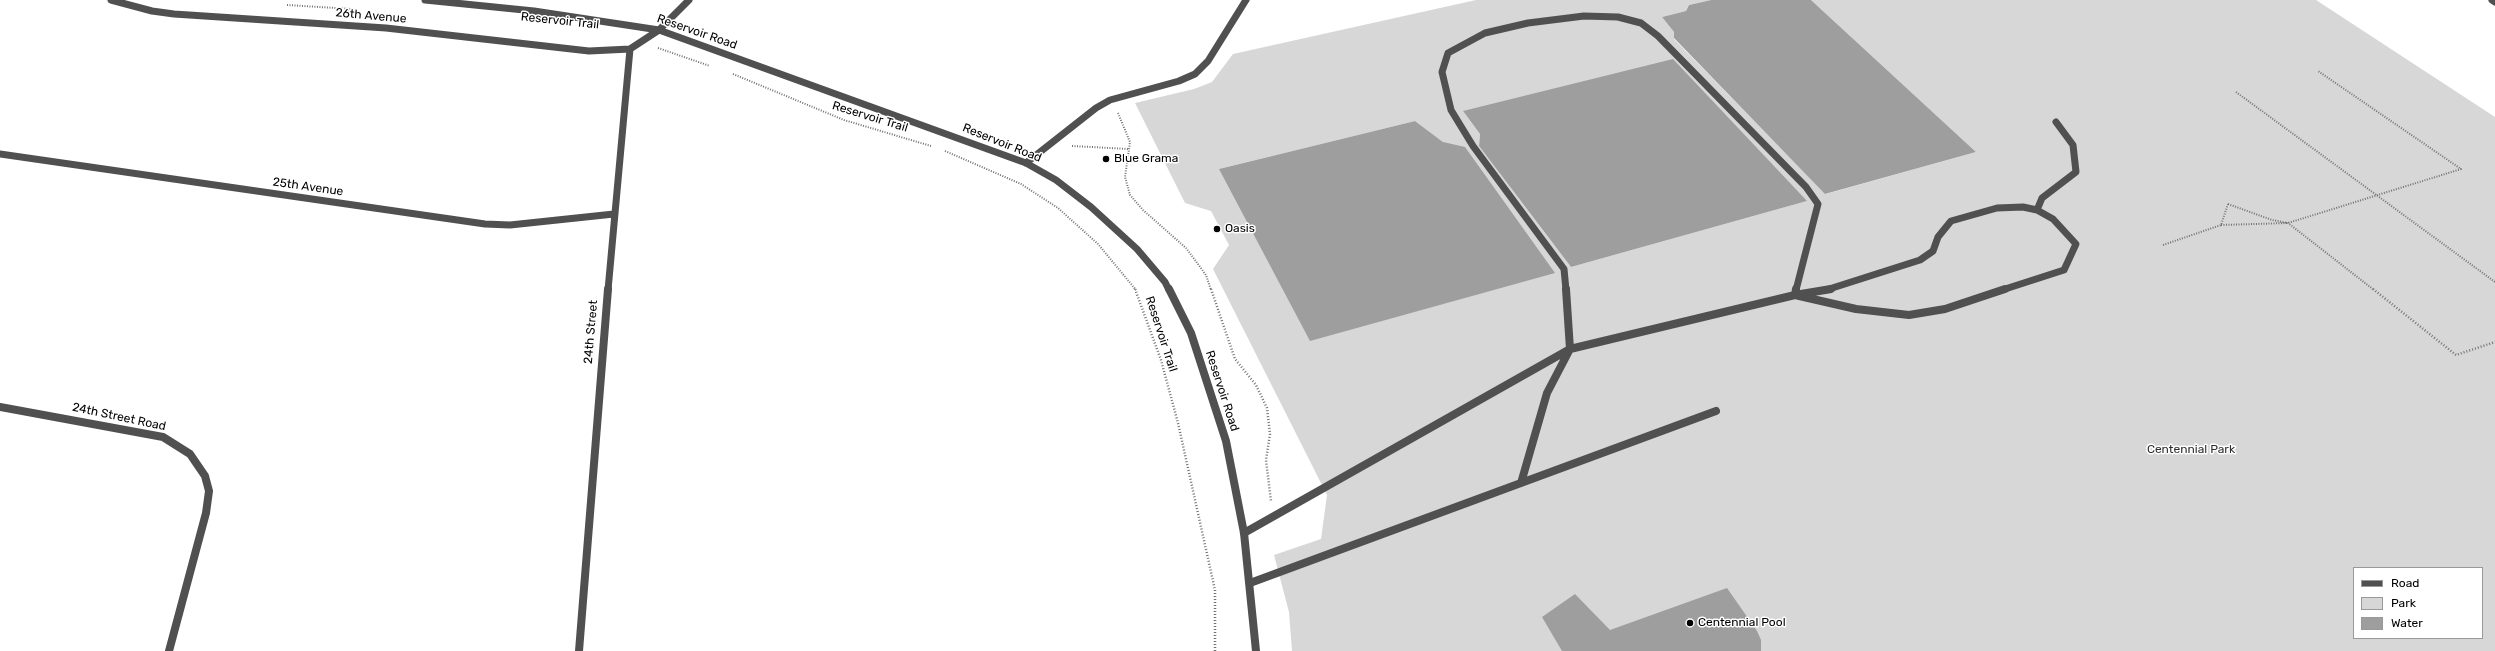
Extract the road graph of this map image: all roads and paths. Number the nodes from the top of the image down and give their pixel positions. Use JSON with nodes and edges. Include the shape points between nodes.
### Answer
{"nodes":[{"id":1,"x":111,"y":0,"type":"edge"},
{"id":2,"x":425,"y":0,"type":"edge"},
{"id":3,"x":689,"y":0,"type":"edge"},
{"id":4,"x":1246,"y":0,"type":"edge"},
{"id":5,"x":2492,"y":0,"type":"edge"},
{"id":6,"x":2495,"y":2,"type":"edge"},
{"id":7,"x":281,"y":5,"type":"dead end"},
{"id":8,"x":359,"y":11,"type":"dead end"},
{"id":9,"x":659,"y":30,"type":"junction"},
{"id":10,"x":641,"y":42,"type":"junction"},
{"id":11,"x":630,"y":49,"type":"junction"},
{"id":12,"x":714,"y":67,"type":"dead end"},
{"id":13,"x":2318,"y":71,"type":"dead end"},
{"id":14,"x":728,"y":72,"type":"dead end"},
{"id":15,"x":2236,"y":92,"type":"dead end"},
{"id":16,"x":1110,"y":100,"type":"junction"},
{"id":17,"x":2056,"y":122,"type":"dead end"},
{"id":18,"x":1056,"y":138,"type":"junction"},
{"id":19,"x":937,"y":148,"type":"dead end"},
{"id":20,"x":1129,"y":148,"type":"junction"},
{"id":21,"x":944,"y":150,"type":"dead end"},
{"id":22,"x":0,"y":154,"type":"edge"},
{"id":23,"x":1026,"y":163,"type":"junction"},
{"id":24,"x":2376,"y":196,"type":"junction"},
{"id":25,"x":2037,"y":210,"type":"junction"},
{"id":26,"x":614,"y":214,"type":"junction"},
{"id":27,"x":2288,"y":223,"type":"junction"},
{"id":28,"x":2221,"y":225,"type":"junction"},
{"id":29,"x":2163,"y":245,"type":"dead end"},
{"id":30,"x":2495,"y":282,"type":"edge"},
{"id":31,"x":1795,"y":295,"type":"junction"},
{"id":32,"x":2495,"y":342,"type":"edge"},
{"id":33,"x":1570,"y":349,"type":"junction"},
{"id":34,"x":0,"y":407,"type":"edge"},
{"id":35,"x":1716,"y":411,"type":"dead end"},
{"id":36,"x":1522,"y":483,"type":"junction"},
{"id":37,"x":1275,"y":515,"type":"junction"},
{"id":38,"x":1244,"y":533,"type":"junction"},
{"id":39,"x":1250,"y":583,"type":"junction"},
{"id":40,"x":168,"y":651,"type":"edge"},
{"id":41,"x":579,"y":651,"type":"edge"},
{"id":42,"x":1215,"y":651,"type":"edge"},
{"id":43,"x":1256,"y":651,"type":"edge"}],
"edges":[{"from":1,"to":11,"type":"street","name":"26th Avenue","via":[[174,14],[386,28],[588,51]]},
{"from":2,"to":9,"type":"street","name":"Reservoir Road","via":[[534,11]]},
{"from":3,"to":9,"type":"street"},
{"from":4,"to":16,"type":"street","via":[[1208,61],[1195,74],[1179,81]]},
{"from":5,"to":6,"type":"street"},
{"from":7,"to":8,"type":"path","via":[[326,6]]},
{"from":9,"to":10,"type":"street"},
{"from":9,"to":23,"type":"street","name":"Reservoir Road"},
{"from":10,"to":11,"type":"street"},
{"from":10,"to":12,"type":"path"},
{"from":11,"to":26,"type":"street","name":"24th Street"},
{"from":13,"to":24,"type":"path","via":[[2461,170]]},
{"from":14,"to":19,"type":"path","name":"Reservoir Trail","via":[[844,120]]},
{"from":15,"to":24,"type":"path"},
{"from":16,"to":18,"type":"street"},
{"from":16,"to":20,"type":"path","via":[[1126,130]]},
{"from":17,"to":25,"type":"street","via":[[2073,145],[2076,172],[2042,198]]},
{"from":18,"to":20,"type":"path","via":[[1069,146]]},
{"from":18,"to":23,"type":"street"},
{"from":20,"to":37,"type":"path","via":[[1125,178],[1130,195],[1186,248],[1206,275],[1235,359],[1256,385],[1267,408],[1270,434],[1266,460],[1268,487]]},
{"from":21,"to":42,"type":"path","name":"Reservoir Trail","via":[[1021,184],[1058,208],[1098,244],[1137,292],[1161,360],[1178,423],[1213,582]]},
{"from":22,"to":26,"type":"street","name":"25th Avenue","via":[[485,224],[510,225]]},
{"from":23,"to":38,"type":"street","name":"Reservoir Road","via":[[1056,180],[1091,207],[1137,249],[1165,282],[1191,333],[1224,434]]},
{"from":24,"to":27,"type":"path"},
{"from":24,"to":30,"type":"path"},
{"from":25,"to":31,"type":"street","via":[[2023,207],[1997,208],[1951,221],[1938,237],[1933,251],[1920,260],[1828,290]]},
{"from":25,"to":31,"type":"street","via":[[2052,219],[2076,244],[2064,270],[1945,309],[1909,315],[1856,309]]},
{"from":26,"to":41,"type":"street","name":"24th Street"},
{"from":27,"to":28,"type":"path"},
{"from":27,"to":28,"type":"path","via":[[2228,204]]},
{"from":27,"to":32,"type":"path","via":[[2456,356]]},
{"from":28,"to":29,"type":"path"},
{"from":31,"to":33,"type":"street"},
{"from":31,"to":33,"type":"street","via":[[1818,204],[1806,187],[1658,36],[1641,23],[1618,17],[1598,16],[1528,23],[1484,33],[1448,53],[1442,72],[1451,110],[1473,146],[1564,269]]},
{"from":33,"to":36,"type":"street","via":[[1547,393]]},
{"from":33,"to":37,"type":"street"},
{"from":34,"to":40,"type":"street","name":"24th Street Road","via":[[163,438],[190,454],[205,476],[209,491],[206,513]]},
{"from":35,"to":36,"type":"street"},
{"from":36,"to":39,"type":"street"},
{"from":37,"to":38,"type":"street"},
{"from":38,"to":39,"type":"street","name":"Reservoir Road"},
{"from":39,"to":43,"type":"street","name":"Reservoir Road"}]}
